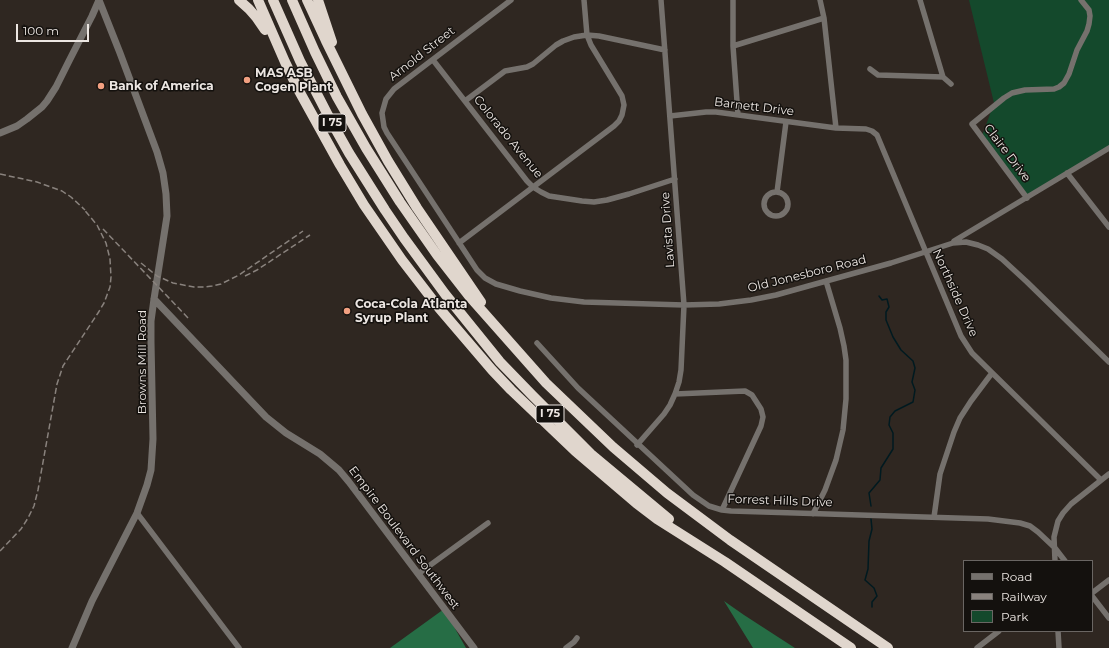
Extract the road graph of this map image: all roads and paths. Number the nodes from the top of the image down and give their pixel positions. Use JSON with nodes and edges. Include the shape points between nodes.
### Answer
{"nodes":[{"id":1,"x":99,"y":0,"type":"edge"},
{"id":2,"x":239,"y":0,"type":"edge"},
{"id":3,"x":258,"y":0,"type":"edge"},
{"id":4,"x":273,"y":0,"type":"edge"},
{"id":5,"x":280,"y":0,"type":"edge"},
{"id":6,"x":292,"y":0,"type":"edge"},
{"id":7,"x":307,"y":0,"type":"edge"},
{"id":8,"x":318,"y":0,"type":"edge"},
{"id":9,"x":511,"y":0,"type":"edge"},
{"id":10,"x":584,"y":0,"type":"edge"},
{"id":11,"x":661,"y":0,"type":"edge"},
{"id":12,"x":733,"y":0,"type":"edge"},
{"id":13,"x":820,"y":0,"type":"edge"},
{"id":14,"x":920,"y":0,"type":"edge"},
{"id":15,"x":1082,"y":0,"type":"edge"},
{"id":16,"x":824,"y":18,"type":"junction"},
{"id":17,"x":587,"y":35,"type":"junction"},
{"id":18,"x":733,"y":46,"type":"junction"},
{"id":19,"x":665,"y":50,"type":"junction"},
{"id":20,"x":433,"y":60,"type":"junction"},
{"id":21,"x":285,"y":62,"type":"junction"},
{"id":22,"x":870,"y":69,"type":"dead end"},
{"id":23,"x":943,"y":77,"type":"junction"},
{"id":24,"x":347,"y":84,"type":"junction"},
{"id":25,"x":951,"y":84,"type":"dead end"},
{"id":26,"x":465,"y":101,"type":"junction"},
{"id":27,"x":738,"y":115,"type":"junction"},
{"id":28,"x":670,"y":116,"type":"junction"},
{"id":29,"x":786,"y":122,"type":"junction"},
{"id":30,"x":836,"y":128,"type":"junction"},
{"id":31,"x":0,"y":133,"type":"edge"},
{"id":32,"x":1109,"y":148,"type":"edge"},
{"id":33,"x":1067,"y":173,"type":"junction"},
{"id":34,"x":675,"y":179,"type":"junction"},
{"id":35,"x":533,"y":187,"type":"junction"},
{"id":36,"x":777,"y":192,"type":"junction"},
{"id":37,"x":1027,"y":198,"type":"junction"},
{"id":38,"x":1109,"y":227,"type":"edge"},
{"id":39,"x":404,"y":238,"type":"junction"},
{"id":40,"x":459,"y":243,"type":"junction"},
{"id":41,"x":953,"y":243,"type":"junction"},
{"id":42,"x":925,"y":252,"type":"junction"},
{"id":43,"x":826,"y":281,"type":"junction"},
{"id":44,"x":154,"y":299,"type":"junction"},
{"id":45,"x":684,"y":304,"type":"junction"},
{"id":46,"x":504,"y":335,"type":"junction"},
{"id":47,"x":537,"y":343,"type":"dead end"},
{"id":48,"x":1109,"y":362,"type":"edge"},
{"id":49,"x":992,"y":373,"type":"junction"},
{"id":50,"x":675,"y":394,"type":"junction"},
{"id":51,"x":638,"y":445,"type":"junction"},
{"id":52,"x":1109,"y":474,"type":"edge"},
{"id":53,"x":1101,"y":480,"type":"junction"},
{"id":54,"x":722,"y":510,"type":"junction"},
{"id":55,"x":137,"y":514,"type":"junction"},
{"id":56,"x":813,"y":514,"type":"junction"},
{"id":57,"x":934,"y":517,"type":"junction"},
{"id":58,"x":488,"y":523,"type":"dead end"},
{"id":59,"x":1054,"y":548,"type":"junction"},
{"id":60,"x":1055,"y":560,"type":"edge"},
{"id":61,"x":1064,"y":560,"type":"edge"},
{"id":62,"x":725,"y":562,"type":"junction"},
{"id":63,"x":418,"y":574,"type":"junction"},
{"id":64,"x":1109,"y":580,"type":"edge"},
{"id":65,"x":1093,"y":592,"type":"edge"},
{"id":66,"x":1093,"y":597,"type":"edge"},
{"id":67,"x":1109,"y":618,"type":"edge"},
{"id":68,"x":999,"y":632,"type":"edge"},
{"id":69,"x":1058,"y":632,"type":"edge"},
{"id":70,"x":577,"y":638,"type":"dead end"},
{"id":71,"x":72,"y":648,"type":"edge"},
{"id":72,"x":239,"y":648,"type":"edge"},
{"id":73,"x":474,"y":648,"type":"edge"},
{"id":74,"x":566,"y":648,"type":"edge"},
{"id":75,"x":851,"y":648,"type":"edge"},
{"id":76,"x":888,"y":648,"type":"edge"},
{"id":77,"x":977,"y":648,"type":"edge"},
{"id":78,"x":1059,"y":648,"type":"edge"}],
"edges":[{"from":1,"to":31,"type":"street","via":[[47,101],[17,126]]},
{"from":1,"to":44,"type":"street","name":"Browns Mill Road","via":[[163,173],[167,216]]},
{"from":2,"to":21,"type":"highway","via":[[256,17]]},
{"from":3,"to":21,"type":"highway"},
{"from":4,"to":39,"type":"highway","number":"I 75","via":[[330,121]]},
{"from":5,"to":39,"type":"highway","via":[[335,116],[401,224]]},
{"from":6,"to":46,"type":"highway","number":"I 75","via":[[337,97],[396,196],[437,255]]},
{"from":7,"to":24,"type":"highway"},
{"from":8,"to":24,"type":"highway"},
{"from":9,"to":20,"type":"street","name":"Arnold Street"},
{"from":10,"to":17,"type":"street"},
{"from":11,"to":19,"type":"street","name":"Lavista Drive"},
{"from":12,"to":18,"type":"street"},
{"from":13,"to":16,"type":"street"},
{"from":14,"to":23,"type":"street"},
{"from":15,"to":37,"type":"street","name":"Claire Drive","via":[[1089,10],[1089,24],[1064,83],[1054,89],[1012,93],[972,124]]},
{"from":16,"to":18,"type":"street"},
{"from":16,"to":30,"type":"street"},
{"from":17,"to":19,"type":"street"},
{"from":17,"to":26,"type":"street","via":[[563,41],[527,67],[505,71]]},
{"from":17,"to":35,"type":"street","via":[[622,96],[622,115],[614,126]]},
{"from":18,"to":27,"type":"street"},
{"from":19,"to":28,"type":"street","name":"Lavista Drive"},
{"from":20,"to":26,"type":"street","name":"Colorado Avenue"},
{"from":20,"to":40,"type":"street","name":"Arnold Street","via":[[390,94],[383,106],[382,119],[387,133]]},
{"from":21,"to":62,"type":"highway","via":[[336,159],[364,205],[406,265],[474,350],[543,421],[615,486],[657,519]]},
{"from":22,"to":23,"type":"street","via":[[878,75]]},
{"from":23,"to":25,"type":"street"},
{"from":24,"to":46,"type":"highway","via":[[402,184]]},
{"from":26,"to":35,"type":"street","name":"Colorado Avenue"},
{"from":27,"to":28,"type":"street","name":"Barnett Drive","via":[[706,112]]},
{"from":27,"to":29,"type":"street","name":"Barnett Drive"},
{"from":28,"to":34,"type":"street","name":"Lavista Drive"},
{"from":29,"to":30,"type":"street","name":"Barnett Drive"},
{"from":29,"to":36,"type":"street"},
{"from":30,"to":42,"type":"street","name":"Northside Drive","via":[[866,128],[877,135]]},
{"from":32,"to":33,"type":"street"},
{"from":33,"to":37,"type":"street"},
{"from":33,"to":38,"type":"street"},
{"from":34,"to":35,"type":"street","name":"Colorado Avenue","via":[[594,202],[549,196]]},
{"from":34,"to":45,"type":"street","name":"Lavista Drive"},
{"from":35,"to":40,"type":"street"},
{"from":36,"to":36,"type":"street","via":[[764,200],[766,211],[772,216],[780,215],[788,206],[787,199]]},
{"from":37,"to":41,"type":"street"},
{"from":39,"to":62,"type":"highway","number":"I 75","via":[[472,328],[532,396],[591,454],[663,515]]},
{"from":40,"to":45,"type":"street","name":"Old Jonesboro Road","via":[[485,278],[520,291],[584,302]]},
{"from":41,"to":42,"type":"street","name":"Old Jonesboro Road"},
{"from":41,"to":48,"type":"street","name":"Old Jonesboro Road","via":[[978,244],[1002,259]]},
{"from":42,"to":43,"type":"street","name":"Old Jonesboro Road"},
{"from":42,"to":49,"type":"street","name":"Northside Drive","via":[[961,336],[972,353]]},
{"from":43,"to":45,"type":"street","name":"Old Jonesboro Road","via":[[751,300],[719,304]]},
{"from":43,"to":56,"type":"street","via":[[844,346],[846,399],[843,430],[836,460]]},
{"from":44,"to":55,"type":"street","name":"Browns Mill Road","via":[[151,342],[153,455],[148,485]]},
{"from":44,"to":63,"type":"street","name":"Empire Boulevard Southwest","via":[[266,417],[339,470]]},
{"from":45,"to":50,"type":"street","name":"Lavista Drive","via":[[681,370]]},
{"from":46,"to":76,"type":"highway","number":"I 75","via":[[546,383],[587,423],[667,493],[730,540]]},
{"from":47,"to":51,"type":"street","name":"Forrest Hills Drive","via":[[578,388]]},
{"from":49,"to":53,"type":"street","name":"Northside Drive"},
{"from":49,"to":57,"type":"street","via":[[960,418],[954,432],[940,474]]},
{"from":50,"to":51,"type":"street","name":"Lavista Drive","via":[[664,414]]},
{"from":50,"to":54,"type":"street","via":[[745,391],[752,395],[761,409],[761,426]]},
{"from":51,"to":54,"type":"street","name":"Forrest Hills Drive","via":[[693,495],[709,506]]},
{"from":52,"to":53,"type":"street"},
{"from":53,"to":59,"type":"street","via":[[1063,513],[1056,529]]},
{"from":54,"to":56,"type":"street","name":"Forrest Hills Drive"},
{"from":55,"to":71,"type":"street","name":"Browns Mill Road","via":[[92,601]]},
{"from":55,"to":72,"type":"street"},
{"from":56,"to":57,"type":"street","name":"Forrest Hills Drive"},
{"from":57,"to":59,"type":"street","name":"Forrest Hills Drive","via":[[1020,523],[1030,526]]},
{"from":58,"to":63,"type":"street"},
{"from":59,"to":60,"type":"street"},
{"from":59,"to":61,"type":"street","name":"Forrest Hills Drive"},
{"from":62,"to":75,"type":"highway","number":"I 75"},
{"from":63,"to":73,"type":"street","name":"Empire Boulevard Southwest"},
{"from":64,"to":65,"type":"street"},
{"from":66,"to":67,"type":"street"},
{"from":68,"to":77,"type":"street"},
{"from":69,"to":78,"type":"street"},
{"from":70,"to":74,"type":"street"}]}
